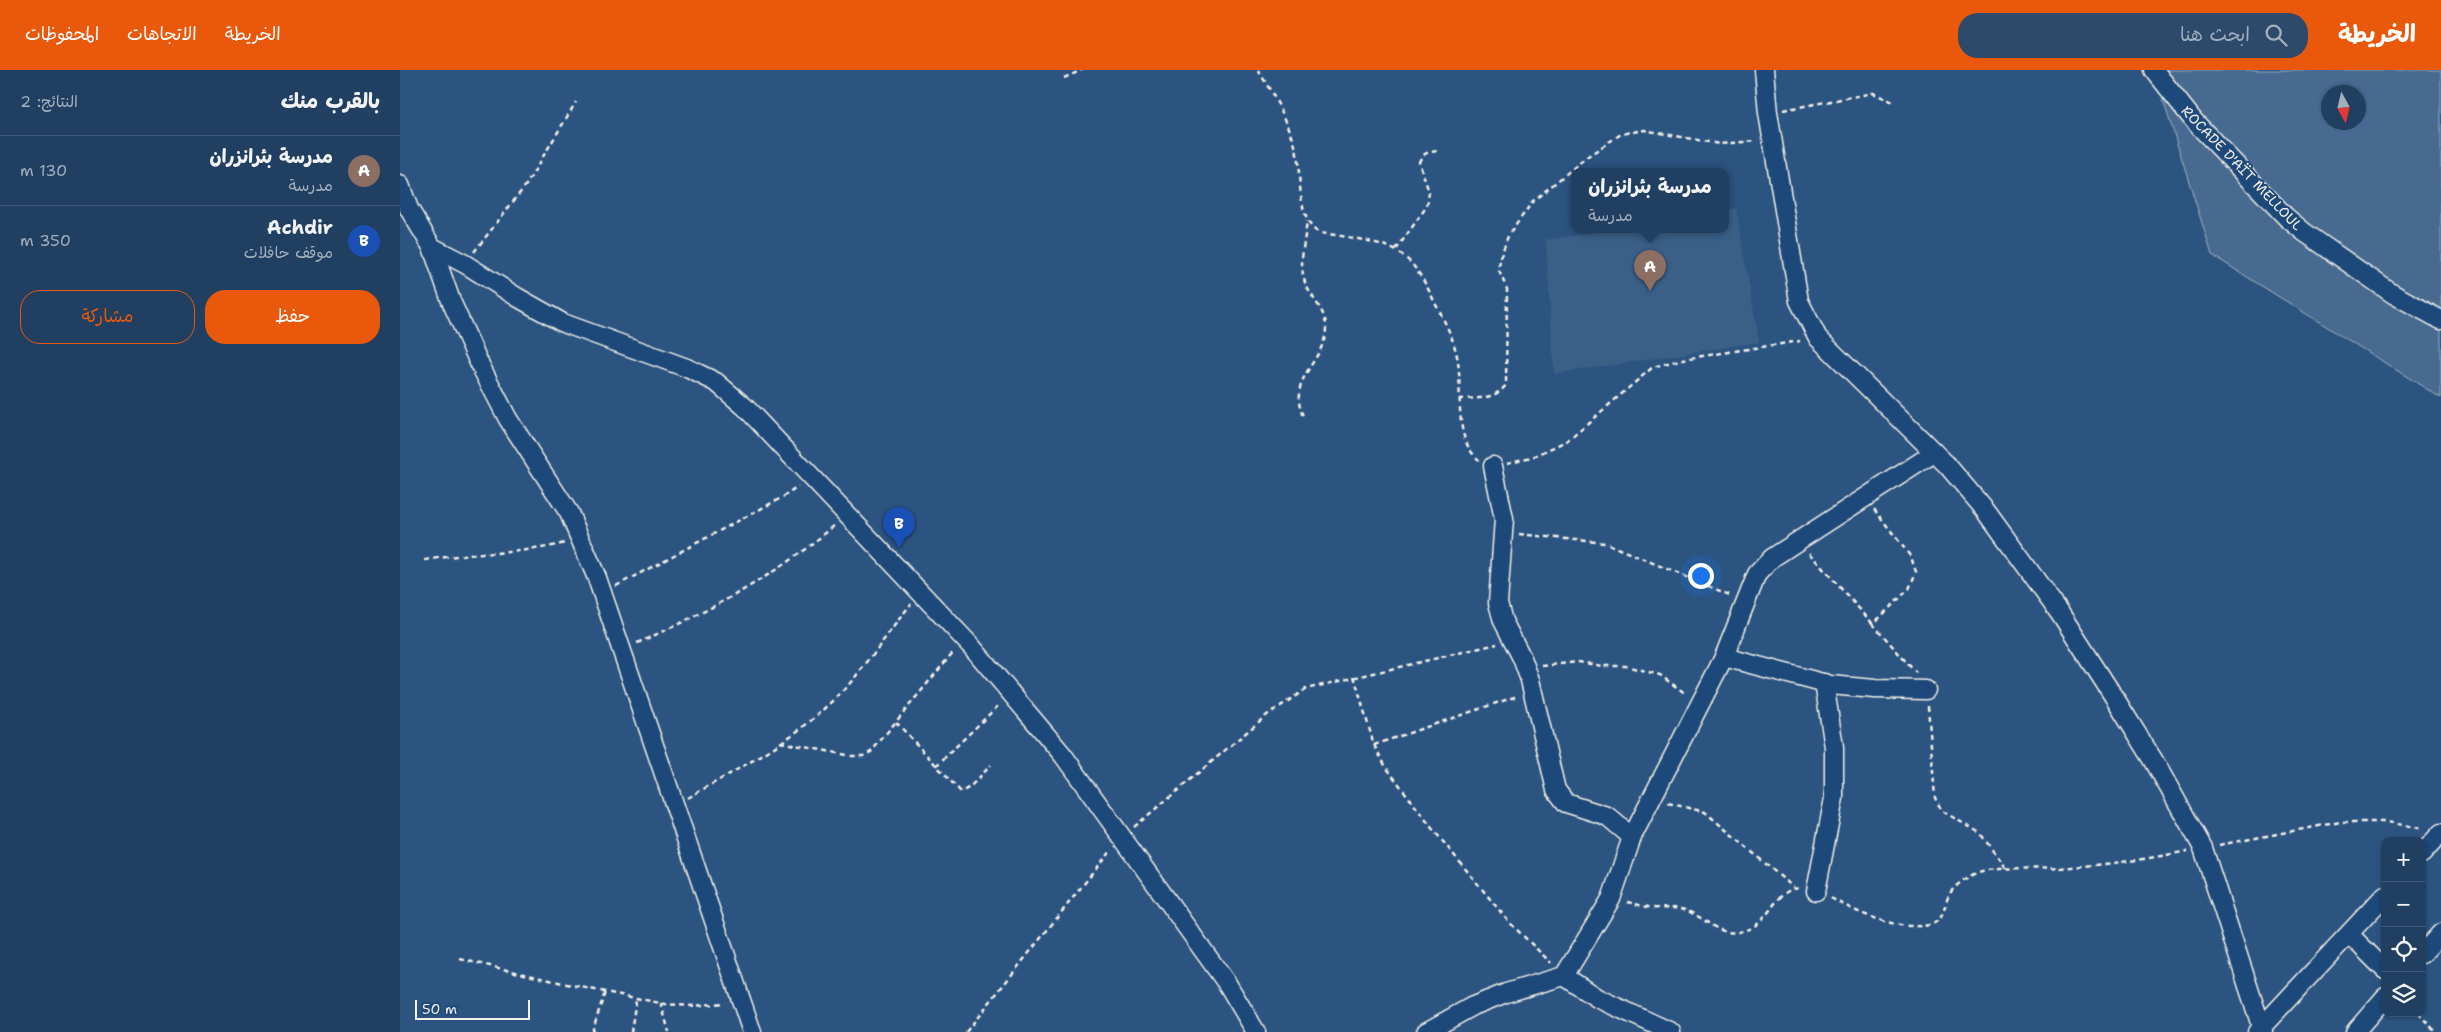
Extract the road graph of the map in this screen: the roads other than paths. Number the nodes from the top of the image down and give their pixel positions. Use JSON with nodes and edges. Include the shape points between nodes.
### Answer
{"nodes":[{"id":1,"x":1764,"y":70,"type":"edge"},
{"id":2,"x":2154,"y":70,"type":"edge"},
{"id":3,"x":400,"y":185,"type":"edge"},
{"id":4,"x":405,"y":209,"type":"edge"},
{"id":5,"x":432,"y":247,"type":"junction"},
{"id":6,"x":2441,"y":320,"type":"edge"},
{"id":7,"x":1934,"y":453,"type":"junction"},
{"id":8,"x":1493,"y":466,"type":"road end"},
{"id":9,"x":1724,"y":657,"type":"junction"},
{"id":10,"x":1824,"y":683,"type":"junction"},
{"id":11,"x":1926,"y":690,"type":"dead end"},
{"id":12,"x":2436,"y":832,"type":"edge"},
{"id":13,"x":1632,"y":837,"type":"junction"},
{"id":14,"x":2426,"y":848,"type":"edge"},
{"id":15,"x":1816,"y":891,"type":"road end"},
{"id":16,"x":2381,"y":899,"type":"edge"},
{"id":17,"x":2441,"y":933,"type":"edge"},
{"id":18,"x":2349,"y":934,"type":"junction"},
{"id":19,"x":2426,"y":950,"type":"edge"},
{"id":20,"x":2381,"y":966,"type":"edge"},
{"id":21,"x":1564,"y":976,"type":"junction"},
{"id":22,"x":2381,"y":1002,"type":"edge"},
{"id":23,"x":2260,"y":1030,"type":"edge"},
{"id":24,"x":752,"y":1032,"type":"edge"},
{"id":25,"x":1256,"y":1032,"type":"edge"},
{"id":26,"x":1426,"y":1032,"type":"edge"},
{"id":27,"x":1671,"y":1032,"type":"edge"},
{"id":28,"x":2355,"y":1032,"type":"edge"}],
"edges":[{"from":1,"to":7,"type":"street","via":[[1798,301],[1818,338]]},
{"from":2,"to":6,"type":"street","name":"ROCADE D'AÏT MELLOUL","via":[[2194,120],[2286,217],[2385,288]]},
{"from":3,"to":4,"type":"street"},
{"from":4,"to":5,"type":"street"},
{"from":5,"to":24,"type":"street","via":[[451,301],[480,365],[508,419],[549,480],[581,539]]},
{"from":5,"to":25,"type":"street","via":[[563,323],[687,368],[716,382],[745,407],[964,638],[1063,755],[1228,985]]},
{"from":7,"to":9,"type":"street","via":[[1772,558],[1758,574]]},
{"from":7,"to":23,"type":"street","via":[[1986,512],[2060,614],[2154,761],[2203,848]]},
{"from":8,"to":13,"type":"street","via":[[1502,503],[1498,603],[1503,621],[1526,668],[1552,781],[1560,797],[1573,807],[1607,816]]},
{"from":9,"to":10,"type":"street"},
{"from":9,"to":13,"type":"street"},
{"from":10,"to":11,"type":"street"},
{"from":10,"to":15,"type":"street","via":[[1834,747],[1834,798]]},
{"from":12,"to":14,"type":"street"},
{"from":13,"to":21,"type":"street","via":[[1611,898]]},
{"from":16,"to":18,"type":"street"},
{"from":17,"to":19,"type":"street"},
{"from":18,"to":20,"type":"street"},
{"from":18,"to":23,"type":"street"},
{"from":21,"to":26,"type":"street","via":[[1473,1006]]},
{"from":21,"to":27,"type":"street","via":[[1597,998]]},
{"from":22,"to":28,"type":"street"}]}
